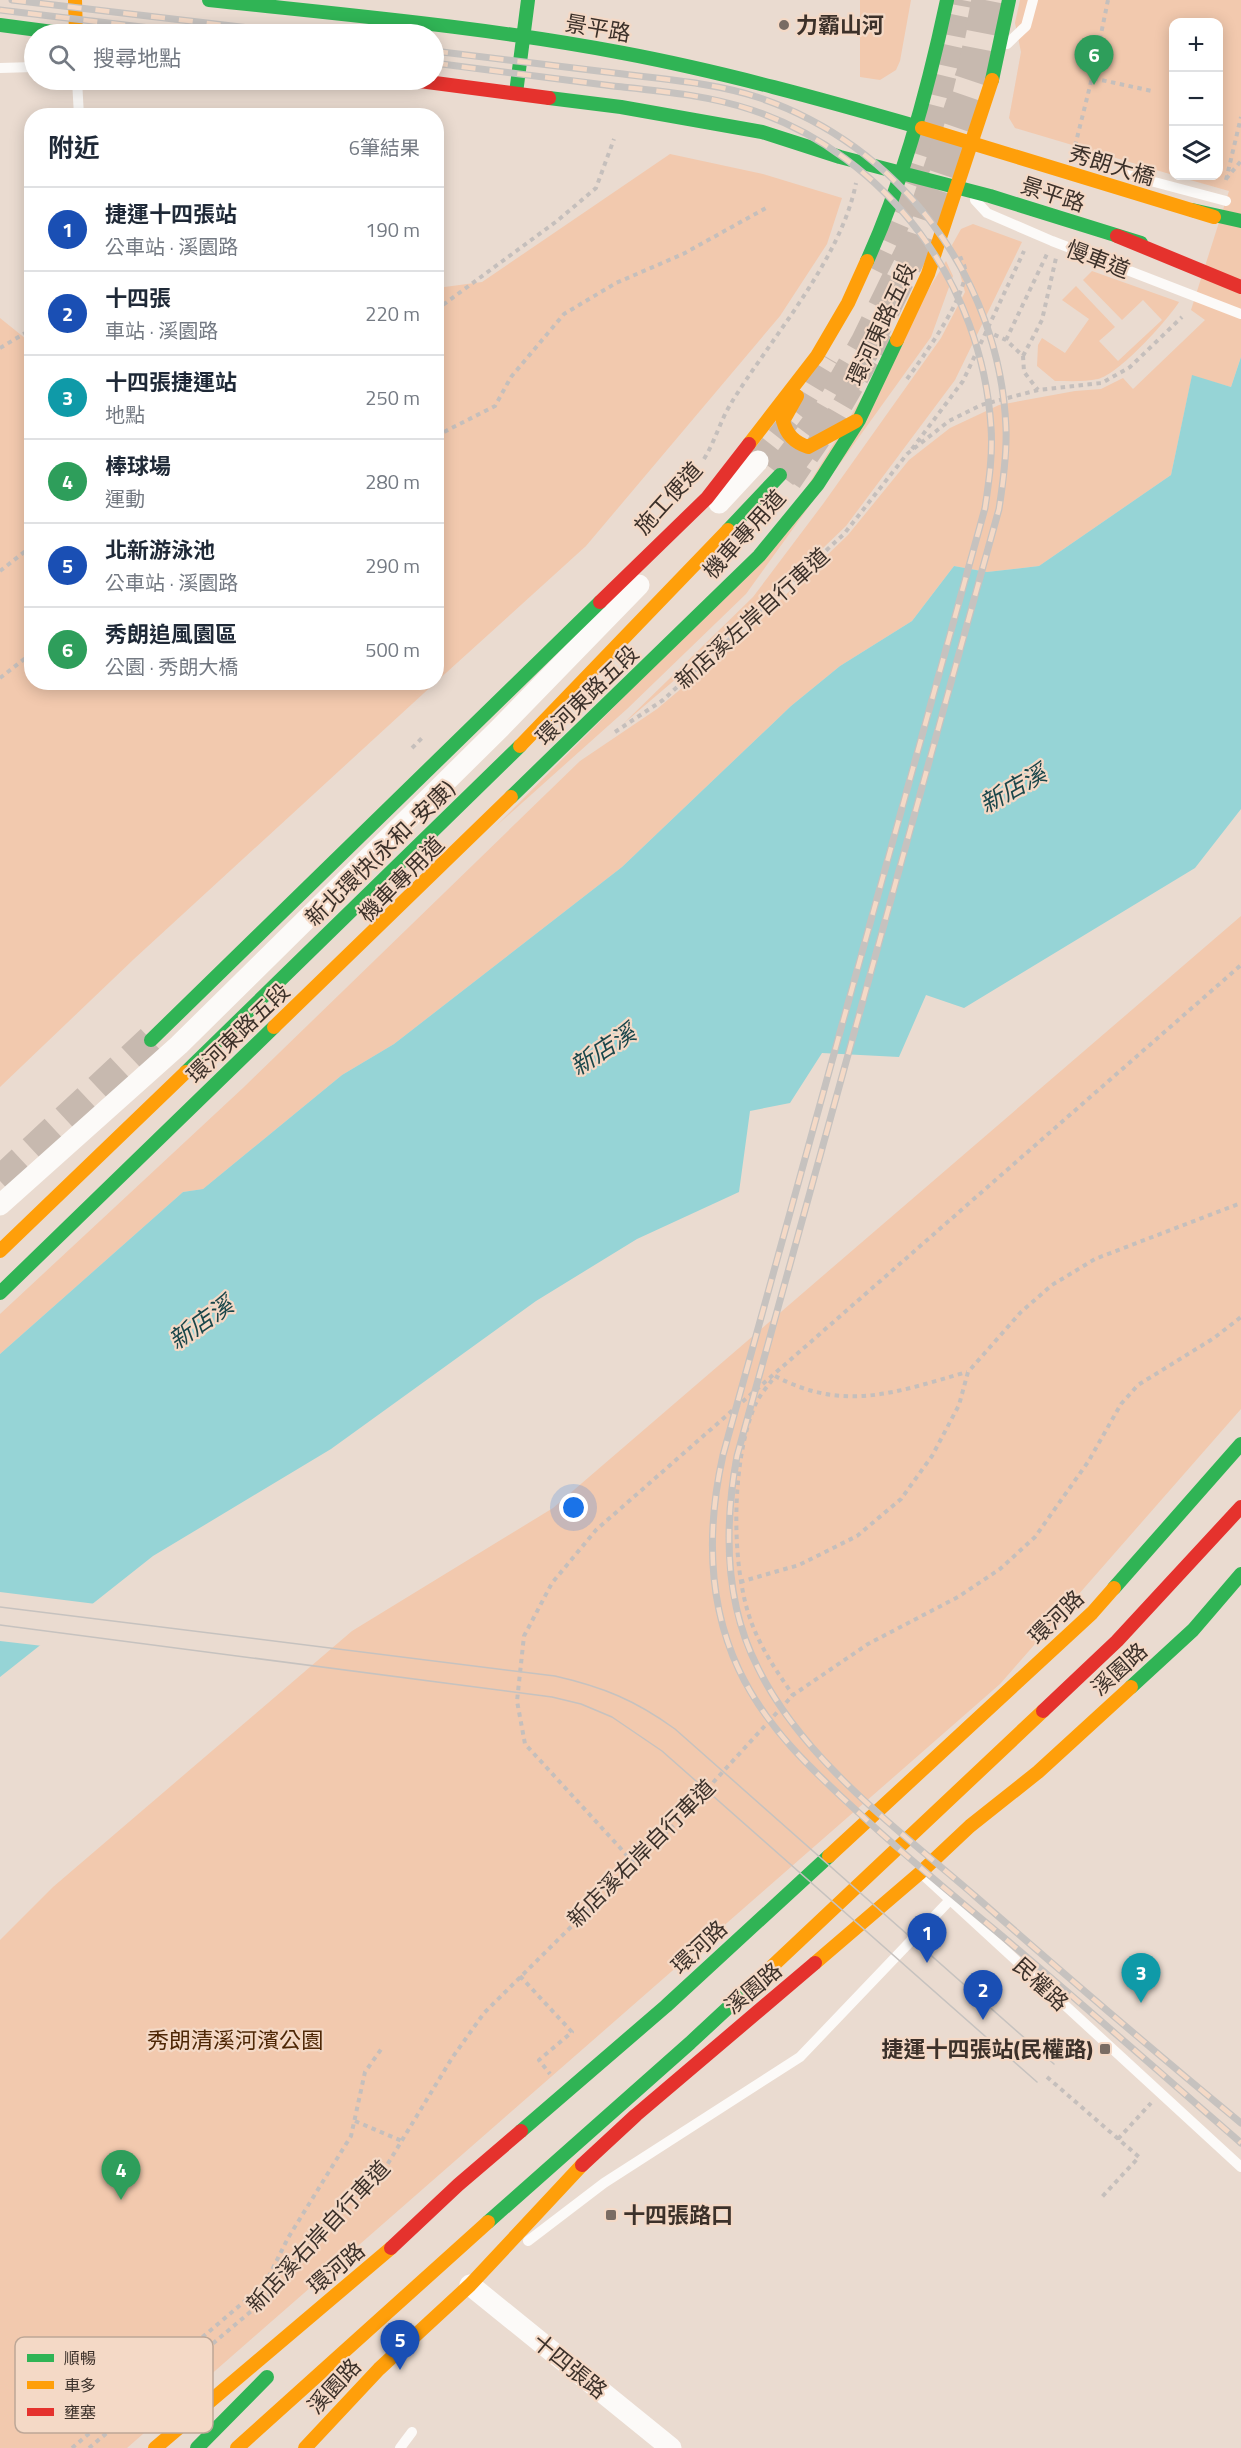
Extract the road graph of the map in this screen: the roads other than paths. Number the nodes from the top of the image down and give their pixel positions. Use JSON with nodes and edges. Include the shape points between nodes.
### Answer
{"nodes":[{"id":1,"x":75,"y":0,"type":"edge"},
{"id":2,"x":209,"y":0,"type":"edge"},
{"id":3,"x":528,"y":0,"type":"edge"},
{"id":4,"x":947,"y":0,"type":"edge"},
{"id":5,"x":1009,"y":0,"type":"edge"},
{"id":6,"x":1033,"y":0,"type":"edge"},
{"id":7,"x":76,"y":24,"type":"edge"},
{"id":8,"x":418,"y":24,"type":"edge"},
{"id":9,"x":0,"y":26,"type":"edge"},
{"id":10,"x":444,"y":27,"type":"edge"},
{"id":11,"x":24,"y":29,"type":"edge"},
{"id":12,"x":523,"y":36,"type":"junction"},
{"id":13,"x":24,"y":40,"type":"edge"},
{"id":14,"x":15,"y":41,"type":"dead end"},
{"id":15,"x":998,"y":52,"type":"junction"},
{"id":16,"x":24,"y":67,"type":"edge"},
{"id":17,"x":0,"y":68,"type":"edge"},
{"id":18,"x":444,"y":84,"type":"edge"},
{"id":19,"x":78,"y":90,"type":"edge"},
{"id":20,"x":516,"y":93,"type":"junction"},
{"id":21,"x":79,"y":108,"type":"edge"},
{"id":22,"x":914,"y":126,"type":"junction"},
{"id":23,"x":971,"y":144,"type":"junction"},
{"id":24,"x":1005,"y":149,"type":"junction"},
{"id":25,"x":1057,"y":157,"type":"dead end"},
{"id":26,"x":900,"y":173,"type":"junction"},
{"id":27,"x":1121,"y":173,"type":"dead end"},
{"id":28,"x":961,"y":188,"type":"junction"},
{"id":29,"x":1241,"y":205,"type":"edge"},
{"id":30,"x":1192,"y":210,"type":"junction"},
{"id":31,"x":1241,"y":221,"type":"edge"},
{"id":32,"x":1241,"y":226,"type":"edge"},
{"id":33,"x":1117,"y":236,"type":"junction"},
{"id":34,"x":1241,"y":273,"type":"edge"},
{"id":35,"x":1241,"y":287,"type":"edge"},
{"id":36,"x":1241,"y":314,"type":"edge"},
{"id":37,"x":817,"y":356,"type":"junction"},
{"id":38,"x":859,"y":420,"type":"junction"},
{"id":39,"x":774,"y":471,"type":"junction"},
{"id":40,"x":151,"y":1040,"type":"tunnel mouth"},
{"id":41,"x":0,"y":1205,"type":"edge"},
{"id":42,"x":0,"y":1233,"type":"edge"},
{"id":43,"x":0,"y":1251,"type":"edge"},
{"id":44,"x":0,"y":1264,"type":"edge"},
{"id":45,"x":0,"y":1293,"type":"edge"},
{"id":46,"x":1241,"y":1427,"type":"edge"},
{"id":47,"x":1241,"y":1444,"type":"edge"},
{"id":48,"x":1241,"y":1507,"type":"edge"},
{"id":49,"x":1181,"y":1512,"type":"junction"},
{"id":50,"x":1241,"y":1574,"type":"edge"},
{"id":51,"x":970,"y":1826,"type":"junction"},
{"id":52,"x":920,"y":1873,"type":"junction"},
{"id":53,"x":950,"y":1900,"type":"junction"},
{"id":54,"x":830,"y":1935,"type":"dead end"},
{"id":55,"x":792,"y":1964,"type":"dead end"},
{"id":56,"x":690,"y":2043,"type":"junction"},
{"id":57,"x":1241,"y":2167,"type":"edge"},
{"id":58,"x":374,"y":2265,"type":"junction"},
{"id":59,"x":470,"y":2285,"type":"junction"},
{"id":60,"x":295,"y":2348,"type":"dead end"},
{"id":61,"x":334,"y":2358,"type":"junction"},
{"id":62,"x":279,"y":2365,"type":"dead end"},
{"id":63,"x":213,"y":2400,"type":"edge"},
{"id":64,"x":213,"y":2432,"type":"edge"},
{"id":65,"x":412,"y":2432,"type":"dead end"},
{"id":66,"x":173,"y":2433,"type":"edge"},
{"id":67,"x":212,"y":2433,"type":"edge"},
{"id":68,"x":155,"y":2448,"type":"edge"},
{"id":69,"x":197,"y":2448,"type":"edge"},
{"id":70,"x":223,"y":2448,"type":"edge"},
{"id":71,"x":237,"y":2448,"type":"edge"},
{"id":72,"x":305,"y":2448,"type":"edge"},
{"id":73,"x":400,"y":2448,"type":"edge"},
{"id":74,"x":671,"y":2448,"type":"edge"}],
"edges":[{"from":1,"to":7,"type":"main road"},
{"from":2,"to":8,"type":"main road","name":"景平路"},
{"from":3,"to":12,"type":"main road"},
{"from":4,"to":22,"type":"main road","name":"環河東路五段"},
{"from":5,"to":15,"type":"main road","name":"環河東路五段"},
{"from":6,"to":15,"type":"lane","via":[[1026,26]]},
{"from":9,"to":11,"type":"main road"},
{"from":10,"to":12,"type":"main road","name":"景平路"},
{"from":12,"to":20,"type":"main road"},
{"from":12,"to":22,"type":"main road","name":"景平路","via":[[680,64]]},
{"from":13,"to":14,"type":"main road"},
{"from":15,"to":23,"type":"main road","name":"環河東路五段"},
{"from":16,"to":17,"type":"lane"},
{"from":18,"to":20,"type":"main road","name":"景平路"},
{"from":19,"to":21,"type":"lane"},
{"from":20,"to":26,"type":"main road","name":"景平路","via":[[710,121],[762,132]]},
{"from":22,"to":23,"type":"main road","name":"景平路"},
{"from":22,"to":26,"type":"main road","name":"環河東路五段"},
{"from":23,"to":24,"type":"main road","name":"秀朗大橋"},
{"from":23,"to":28,"type":"main road","name":"環河東路五段"},
{"from":24,"to":25,"type":"lane"},
{"from":24,"to":30,"type":"main road","name":"秀朗大橋"},
{"from":26,"to":28,"type":"main road","name":"景平路"},
{"from":26,"to":37,"type":"main road","name":"環河東路五段","via":[[884,223]]},
{"from":27,"to":29,"type":"lane"},
{"from":28,"to":33,"type":"main road","name":"景平路"},
{"from":28,"to":36,"type":"lane","name":"慢車道","via":[[987,213]]},
{"from":28,"to":38,"type":"main road","name":"環河東路五段","via":[[928,274]]},
{"from":30,"to":31,"type":"main road"},
{"from":30,"to":32,"type":"main road","name":"秀朗大橋"},
{"from":33,"to":34,"type":"main road"},
{"from":33,"to":35,"type":"main road"},
{"from":37,"to":38,"type":"main road","via":[[783,421],[786,435],[808,447]]},
{"from":37,"to":40,"type":"main road","name":"環河東路五段","via":[[707,498]]},
{"from":38,"to":45,"type":"main road","name":"環河東路五段","via":[[818,484],[759,556]]},
{"from":39,"to":41,"type":"street","name":"機車專用道","via":[[702,522],[179,1045]]},
{"from":39,"to":42,"type":"main road","name":"新北環快(永和-安康)","via":[[137,1104]]},
{"from":39,"to":43,"type":"main road","name":"新北環快(永和-安康)","via":[[718,542],[478,786]]},
{"from":39,"to":44,"type":"street","name":"機車專用道","via":[[706,576],[291,988]]},
{"from":46,"to":49,"type":"main road"},
{"from":47,"to":49,"type":"main road","name":"環河路"},
{"from":48,"to":56,"type":"main road","via":[[1117,1641]]},
{"from":49,"to":58,"type":"main road","name":"環河路","via":[[1092,1613],[666,2006],[459,2185]]},
{"from":50,"to":51,"type":"main road","name":"溪園路","via":[[1193,1630],[1038,1772]]},
{"from":51,"to":52,"type":"main road","name":"溪園路"},
{"from":51,"to":54,"type":"lane"},
{"from":52,"to":53,"type":"lane","name":"民權路"},
{"from":52,"to":59,"type":"main road","name":"溪園路","via":[[636,2115],[576,2171]]},
{"from":53,"to":57,"type":"lane","name":"民權路"},
{"from":53,"to":59,"type":"lane","via":[[800,2056],[604,2183]]},
{"from":55,"to":56,"type":"lane"},
{"from":56,"to":61,"type":"main road"},
{"from":58,"to":60,"type":"main road"},
{"from":58,"to":63,"type":"main road","name":"環河路"},
{"from":59,"to":72,"type":"main road","name":"溪園路","via":[[379,2369]]},
{"from":59,"to":74,"type":"street","name":"十四張路"},
{"from":61,"to":70,"type":"main road"},
{"from":61,"to":71,"type":"main road"},
{"from":62,"to":64,"type":"main road"},
{"from":65,"to":73,"type":"lane"},
{"from":66,"to":68,"type":"main road","name":"環河路"},
{"from":67,"to":69,"type":"main road"}]}
